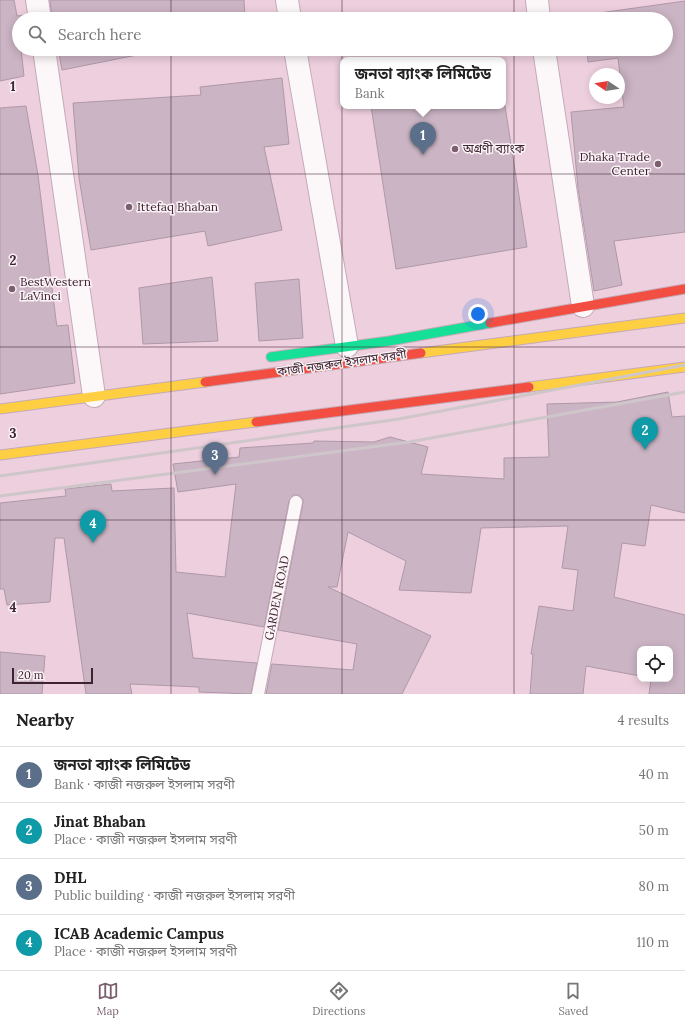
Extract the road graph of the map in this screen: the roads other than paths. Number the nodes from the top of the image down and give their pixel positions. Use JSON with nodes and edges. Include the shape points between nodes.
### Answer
{"nodes":[{"id":1,"x":37,"y":0,"type":"edge"},
{"id":2,"x":286,"y":0,"type":"edge"},
{"id":3,"x":536,"y":0,"type":"edge"},
{"id":4,"x":39,"y":12,"type":"edge"},
{"id":5,"x":289,"y":12,"type":"edge"},
{"id":6,"x":538,"y":12,"type":"edge"},
{"id":7,"x":45,"y":56,"type":"edge"},
{"id":8,"x":296,"y":56,"type":"edge"},
{"id":9,"x":545,"y":56,"type":"edge"},
{"id":10,"x":685,"y":290,"type":"edge"},
{"id":11,"x":583,"y":306,"type":"junction"},
{"id":12,"x":685,"y":318,"type":"edge"},
{"id":13,"x":347,"y":346,"type":"junction"},
{"id":14,"x":262,"y":359,"type":"dead end"},
{"id":15,"x":685,"y":367,"type":"edge"},
{"id":16,"x":103,"y":390,"type":"junction"},
{"id":17,"x":0,"y":409,"type":"edge"},
{"id":18,"x":0,"y":455,"type":"edge"},
{"id":19,"x":296,"y":502,"type":"dead end"},
{"id":20,"x":258,"y":694,"type":"edge"}],
"edges":[{"from":1,"to":4,"type":"street"},
{"from":2,"to":5,"type":"street"},
{"from":3,"to":6,"type":"street"},
{"from":7,"to":16,"type":"street"},
{"from":8,"to":13,"type":"street"},
{"from":9,"to":11,"type":"street"},
{"from":10,"to":11,"type":"highway"},
{"from":11,"to":13,"type":"highway"},
{"from":12,"to":16,"type":"highway","name":"কাজী নজরুল ইসলাম সরণী"},
{"from":13,"to":14,"type":"highway"},
{"from":15,"to":18,"type":"highway"},
{"from":16,"to":17,"type":"highway","name":"কাজী নজরুল ইসলাম সরণী"},
{"from":19,"to":20,"type":"lane","name":"GARDEN ROAD"}]}
